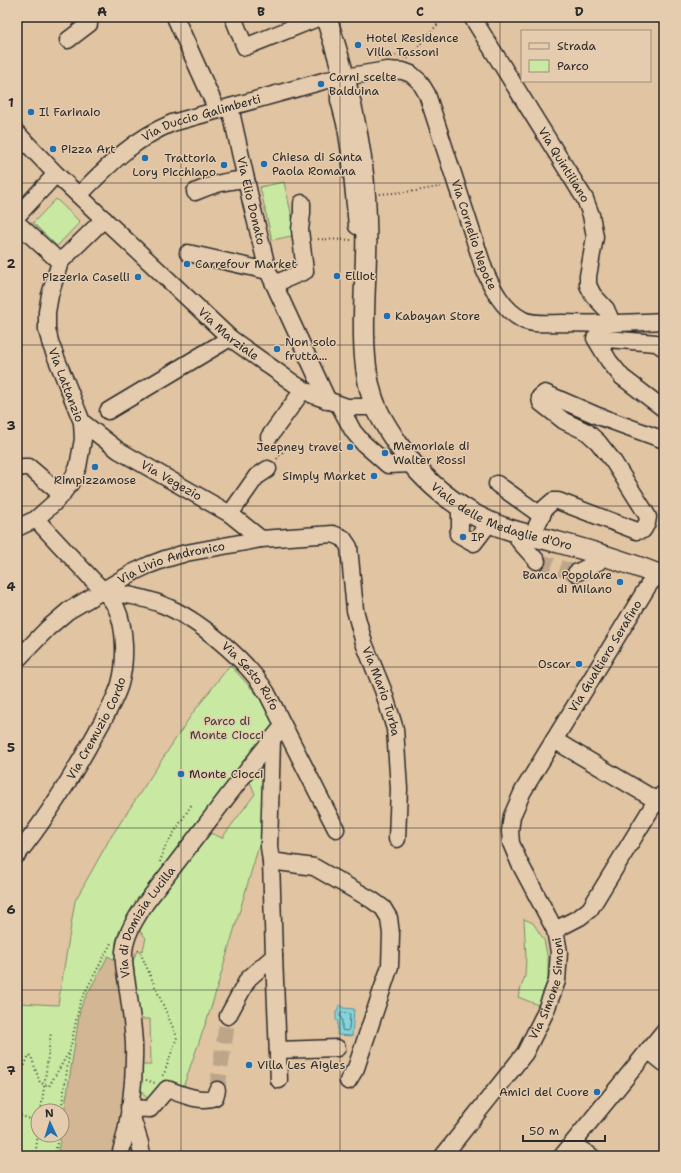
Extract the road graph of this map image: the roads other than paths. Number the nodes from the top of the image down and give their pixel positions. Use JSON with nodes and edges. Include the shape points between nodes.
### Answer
{"nodes":[{"id":1,"x":88,"y":17,"type":"edge"},
{"id":2,"x":175,"y":17,"type":"edge"},
{"id":3,"x":233,"y":17,"type":"edge"},
{"id":4,"x":320,"y":17,"type":"edge"},
{"id":5,"x":326,"y":17,"type":"edge"},
{"id":6,"x":472,"y":17,"type":"edge"},
{"id":7,"x":68,"y":40,"type":"dead end"},
{"id":8,"x":344,"y":76,"type":"junction"},
{"id":9,"x":224,"y":109,"type":"junction"},
{"id":10,"x":17,"y":133,"type":"edge"},
{"id":11,"x":56,"y":174,"type":"junction"},
{"id":12,"x":246,"y":179,"type":"junction"},
{"id":13,"x":195,"y":192,"type":"dead end"},
{"id":14,"x":79,"y":195,"type":"junction"},
{"id":15,"x":302,"y":204,"type":"dead end"},
{"id":16,"x":17,"y":216,"type":"edge"},
{"id":17,"x":104,"y":219,"type":"junction"},
{"id":18,"x":17,"y":223,"type":"edge"},
{"id":19,"x":188,"y":253,"type":"dead end"},
{"id":20,"x":60,"y":262,"type":"junction"},
{"id":21,"x":271,"y":278,"type":"junction"},
{"id":22,"x":664,"y":321,"type":"edge"},
{"id":23,"x":612,"y":323,"type":"junction"},
{"id":24,"x":230,"y":338,"type":"junction"},
{"id":25,"x":664,"y":348,"type":"edge"},
{"id":26,"x":303,"y":390,"type":"junction"},
{"id":27,"x":334,"y":403,"type":"junction"},
{"id":28,"x":376,"y":407,"type":"junction"},
{"id":29,"x":664,"y":409,"type":"edge"},
{"id":30,"x":108,"y":411,"type":"dead end"},
{"id":31,"x":82,"y":422,"type":"junction"},
{"id":32,"x":273,"y":440,"type":"road end"},
{"id":33,"x":664,"y":440,"type":"edge"},
{"id":34,"x":412,"y":464,"type":"junction"},
{"id":35,"x":17,"y":469,"type":"edge"},
{"id":36,"x":268,"y":470,"type":"dead end"},
{"id":37,"x":496,"y":484,"type":"dead end"},
{"id":38,"x":62,"y":495,"type":"junction"},
{"id":39,"x":230,"y":514,"type":"junction"},
{"id":40,"x":542,"y":516,"type":"junction"},
{"id":41,"x":36,"y":520,"type":"junction"},
{"id":42,"x":17,"y":528,"type":"edge"},
{"id":43,"x":523,"y":533,"type":"junction"},
{"id":44,"x":261,"y":539,"type":"junction"},
{"id":45,"x":349,"y":547,"type":"joint"},
{"id":46,"x":603,"y":554,"type":"junction"},
{"id":47,"x":537,"y":561,"type":"tunnel mouth"},
{"id":48,"x":576,"y":573,"type":"tunnel mouth"},
{"id":49,"x":663,"y":574,"type":"edge"},
{"id":50,"x":103,"y":591,"type":"junction"},
{"id":51,"x":17,"y":660,"type":"edge"},
{"id":52,"x":284,"y":726,"type":"junction"},
{"id":53,"x":272,"y":739,"type":"junction"},
{"id":54,"x":554,"y":740,"type":"junction"},
{"id":55,"x":661,"y":800,"type":"edge"},
{"id":56,"x":336,"y":829,"type":"dead end"},
{"id":57,"x":397,"y":839,"type":"dead end"},
{"id":58,"x":270,"y":854,"type":"junction"},
{"id":59,"x":17,"y":855,"type":"edge"},
{"id":60,"x":555,"y":930,"type":"junction"},
{"id":61,"x":274,"y":956,"type":"junction"},
{"id":62,"x":228,"y":1016,"type":"tunnel mouth"},
{"id":63,"x":664,"y":1032,"type":"edge"},
{"id":64,"x":337,"y":1048,"type":"dead end"},
{"id":65,"x":278,"y":1050,"type":"junction"},
{"id":66,"x":648,"y":1050,"type":"junction"},
{"id":67,"x":664,"y":1063,"type":"edge"},
{"id":68,"x":279,"y":1080,"type":"dead end"},
{"id":69,"x":348,"y":1081,"type":"dead end"},
{"id":70,"x":217,"y":1090,"type":"dead end"},
{"id":71,"x":129,"y":1108,"type":"junction"},
{"id":72,"x":567,"y":1150,"type":"edge"},
{"id":73,"x":120,"y":1156,"type":"edge"},
{"id":74,"x":142,"y":1156,"type":"edge"},
{"id":75,"x":443,"y":1156,"type":"edge"},
{"id":76,"x":591,"y":1156,"type":"edge"}],
"edges":[{"from":1,"to":7,"type":"street","via":[[89,24]]},
{"from":2,"to":9,"type":"street","name":"Via Elio Donato"},
{"from":3,"to":4,"type":"street","via":[[245,47]]},
{"from":5,"to":8,"type":"main road","name":"Viale delle Medaglie d'Oro"},
{"from":6,"to":23,"type":"street","name":"Via Quintiliano","via":[[585,199],[595,237],[588,285],[593,296],[606,309]]},
{"from":8,"to":9,"type":"street","name":"Via Duccio Galimberti"},
{"from":8,"to":23,"type":"street","name":"Via Cornelio Nepote","via":[[392,70],[407,72],[424,88],[484,270],[494,291],[509,309],[529,322]]},
{"from":8,"to":28,"type":"main road","name":"Viale delle Medaglie d'Oro","via":[[365,194],[365,346],[368,379]]},
{"from":8,"to":28,"type":"street","name":"Viale delle Medaglie d'Oro","via":[[339,100],[353,170],[357,240],[355,347],[360,381]]},
{"from":9,"to":12,"type":"street","name":"Via Elio Donato"},
{"from":9,"to":14,"type":"street","name":"Via Duccio Galimberti","via":[[172,124],[141,139]]},
{"from":10,"to":11,"type":"street","name":"Via Marziale"},
{"from":11,"to":14,"type":"street","name":"Via Marziale"},
{"from":11,"to":16,"type":"street"},
{"from":12,"to":13,"type":"street","via":[[222,182]]},
{"from":12,"to":21,"type":"street","name":"Via Elio Donato"},
{"from":14,"to":17,"type":"street","name":"Via Marziale"},
{"from":15,"to":21,"type":"street","via":[[300,239],[305,271]]},
{"from":17,"to":20,"type":"street"},
{"from":17,"to":24,"type":"street","name":"Via Marziale"},
{"from":18,"to":20,"type":"street"},
{"from":19,"to":21,"type":"street"},
{"from":20,"to":31,"type":"street","name":"Via Lattanzio","via":[[48,303],[47,330]]},
{"from":21,"to":27,"type":"street","name":"Via Elio Donato"},
{"from":22,"to":23,"type":"street","name":"Via Cornelio Nepote"},
{"from":24,"to":26,"type":"street","name":"Via Marziale"},
{"from":24,"to":30,"type":"street"},
{"from":25,"to":29,"type":"street","via":[[656,343],[595,338],[622,377]]},
{"from":26,"to":27,"type":"street","name":"Via Marziale"},
{"from":26,"to":32,"type":"street"},
{"from":27,"to":28,"type":"street","name":"Via Marziale","via":[[353,408]]},
{"from":27,"to":34,"type":"street","name":"Via Elio Donato","via":[[353,431],[374,446],[388,465]]},
{"from":28,"to":34,"type":"main road","name":"Viale delle Medaglie d'Oro"},
{"from":31,"to":38,"type":"street","name":"Via Lattanzio","via":[[83,439],[76,474]]},
{"from":31,"to":39,"type":"street","name":"Via Vegezio","via":[[118,450]]},
{"from":33,"to":40,"type":"street","via":[[545,393],[540,397],[541,403],[564,420],[587,432],[598,442],[630,486],[648,517],[643,530],[637,531],[558,501],[553,501],[545,508]]},
{"from":34,"to":43,"type":"main road","name":"Viale delle Medaglie d'Oro","via":[[460,506],[490,522]]},
{"from":35,"to":38,"type":"street","via":[[29,467]]},
{"from":36,"to":39,"type":"street","via":[[256,477]]},
{"from":37,"to":40,"type":"street"},
{"from":38,"to":41,"type":"street","name":"Via Lattanzio"},
{"from":39,"to":44,"type":"street","name":"Via Vegezio"},
{"from":40,"to":43,"type":"street"},
{"from":41,"to":42,"type":"street","name":"Via Lattanzio"},
{"from":41,"to":50,"type":"street","name":"Via Cremuzio Cordo"},
{"from":43,"to":46,"type":"main road","name":"Viale delle Medaglie d'Oro"},
{"from":43,"to":47,"type":"street","via":[[520,542]]},
{"from":44,"to":45,"type":"street","name":"Via Livio Andronico","via":[[333,534],[343,538]]},
{"from":44,"to":50,"type":"street","name":"Via Livio Andronico","via":[[165,559],[141,568]]},
{"from":45,"to":57,"type":"street","name":"Via Mario Turba","via":[[355,610],[395,729],[399,789]]},
{"from":46,"to":48,"type":"street","via":[[598,562]]},
{"from":46,"to":49,"type":"main road","name":"Viale delle Medaglie d'Oro"},
{"from":49,"to":54,"type":"street","name":"Via Gualtiero Serafino","via":[[648,586]]},
{"from":50,"to":51,"type":"street","name":"Via Livio Andronico","via":[[61,616]]},
{"from":50,"to":52,"type":"street","name":"Via Sesto Rufo","via":[[162,604],[198,625],[225,646],[258,679],[271,698]]},
{"from":50,"to":59,"type":"street","name":"Via Cremuzio Cordo","via":[[116,606],[123,633],[123,663],[119,687],[83,757],[36,832]]},
{"from":52,"to":53,"type":"street","name":"Via di Domizia Lucilla"},
{"from":52,"to":56,"type":"street","name":"Via Sesto Rufo"},
{"from":53,"to":58,"type":"street"},
{"from":53,"to":71,"type":"street","name":"Via di Domizia Lucilla","via":[[120,939],[133,1034],[133,1077]]},
{"from":54,"to":55,"type":"street"},
{"from":54,"to":60,"type":"street","name":"Via Simone Simoni","via":[[519,800],[512,816],[510,831],[514,850]]},
{"from":55,"to":60,"type":"street","via":[[590,909]]},
{"from":58,"to":61,"type":"street"},
{"from":58,"to":69,"type":"street","via":[[314,867],[372,900],[383,908],[389,918],[390,966],[356,1068]]},
{"from":60,"to":75,"type":"street","name":"Via Simone Simoni","via":[[559,952],[556,981],[537,1031],[521,1059]]},
{"from":61,"to":62,"type":"street","via":[[248,979]]},
{"from":61,"to":65,"type":"street"},
{"from":63,"to":66,"type":"street"},
{"from":64,"to":65,"type":"street"},
{"from":65,"to":68,"type":"street"},
{"from":66,"to":67,"type":"street"},
{"from":66,"to":72,"type":"street"},
{"from":70,"to":71,"type":"street","via":[[215,1096],[208,1100],[166,1089],[150,1109]]},
{"from":71,"to":73,"type":"street","name":"Via di Domizia Lucilla"},
{"from":71,"to":74,"type":"street"},
{"from":72,"to":76,"type":"street"}]}
